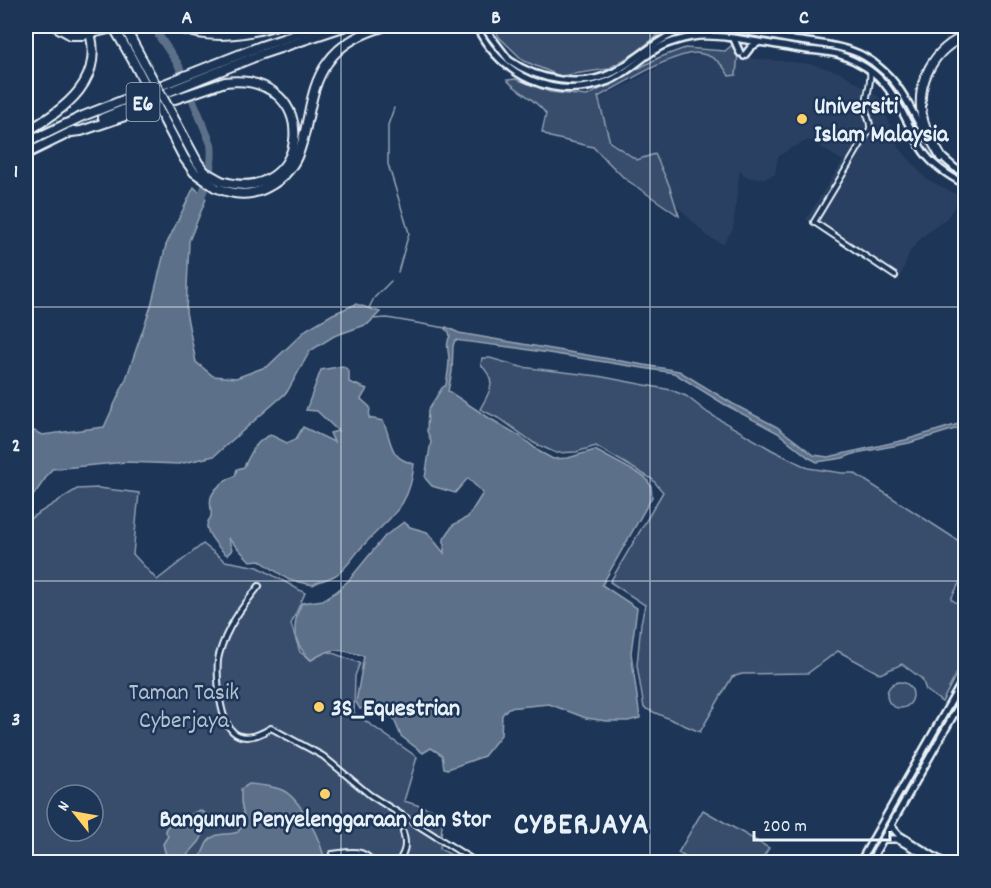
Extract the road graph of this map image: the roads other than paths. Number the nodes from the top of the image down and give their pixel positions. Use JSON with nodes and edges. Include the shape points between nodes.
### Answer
{"nodes":[{"id":1,"x":55,"y":26,"type":"edge"},
{"id":2,"x":88,"y":26,"type":"edge"},
{"id":3,"x":112,"y":26,"type":"edge"},
{"id":4,"x":122,"y":26,"type":"edge"},
{"id":5,"x":176,"y":26,"type":"edge"},
{"id":6,"x":274,"y":26,"type":"edge"},
{"id":7,"x":323,"y":26,"type":"edge"},
{"id":8,"x":346,"y":26,"type":"edge"},
{"id":9,"x":386,"y":26,"type":"edge"},
{"id":10,"x":476,"y":26,"type":"edge"},
{"id":11,"x":483,"y":26,"type":"edge"},
{"id":12,"x":721,"y":26,"type":"edge"},
{"id":13,"x":737,"y":26,"type":"edge"},
{"id":14,"x":710,"y":29,"type":"junction"},
{"id":15,"x":96,"y":32,"type":"dead end"},
{"id":16,"x":84,"y":35,"type":"dead end"},
{"id":17,"x":966,"y":36,"type":"edge"},
{"id":18,"x":734,"y":39,"type":"junction"},
{"id":19,"x":758,"y":43,"type":"junction"},
{"id":20,"x":261,"y":50,"type":"junction"},
{"id":21,"x":870,"y":70,"type":"junction"},
{"id":22,"x":871,"y":82,"type":"junction"},
{"id":23,"x":885,"y":83,"type":"junction"},
{"id":24,"x":26,"y":132,"type":"edge"},
{"id":25,"x":71,"y":132,"type":"junction"},
{"id":26,"x":26,"y":142,"type":"edge"},
{"id":27,"x":26,"y":153,"type":"edge"},
{"id":28,"x":941,"y":157,"type":"junction"},
{"id":29,"x":966,"y":173,"type":"edge"},
{"id":30,"x":218,"y":184,"type":"junction"},
{"id":31,"x":966,"y":185,"type":"edge"},
{"id":32,"x":895,"y":276,"type":"dead end"},
{"id":33,"x":259,"y":586,"type":"dead end"},
{"id":34,"x":966,"y":675,"type":"edge"},
{"id":35,"x":966,"y":693,"type":"edge"},
{"id":36,"x":891,"y":826,"type":"junction"},
{"id":37,"x":403,"y":832,"type":"dead end"},
{"id":38,"x":884,"y":839,"type":"junction"},
{"id":39,"x":332,"y":854,"type":"dead end"},
{"id":40,"x":373,"y":862,"type":"edge"},
{"id":41,"x":398,"y":862,"type":"edge"},
{"id":42,"x":476,"y":862,"type":"edge"},
{"id":43,"x":860,"y":862,"type":"edge"},
{"id":44,"x":870,"y":862,"type":"edge"},
{"id":45,"x":937,"y":862,"type":"edge"},
{"id":46,"x":943,"y":862,"type":"edge"}],
"edges":[{"from":1,"to":16,"type":"highway","via":[[71,35]]},
{"from":2,"to":24,"type":"highway","via":[[92,45],[89,70],[78,93]]},
{"from":3,"to":30,"type":"highway","bridge":true,"via":[[184,158],[194,172]]},
{"from":4,"to":15,"type":"highway"},
{"from":4,"to":30,"type":"highway","bridge":true,"via":[[198,163]]},
{"from":5,"to":6,"type":"highway","via":[[208,35],[233,35]]},
{"from":7,"to":20,"type":"highway","number":"E6"},
{"from":8,"to":20,"type":"highway","number":"E6"},
{"from":9,"to":30,"type":"highway","via":[[353,39],[329,60],[314,90],[298,156],[286,175],[268,188],[248,194],[239,195]]},
{"from":10,"to":18,"type":"main road","via":[[510,69],[533,81],[563,88],[609,81],[677,41],[695,36]]},
{"from":11,"to":14,"type":"main road","via":[[515,64],[549,78],[579,81],[613,73],[674,34]]},
{"from":12,"to":13,"type":"highway"},
{"from":12,"to":14,"type":"highway"},
{"from":14,"to":28,"type":"main road","via":[[838,47],[862,55],[901,89],[918,124]]},
{"from":17,"to":28,"type":"highway","via":[[939,53],[921,92],[924,124]]},
{"from":18,"to":19,"type":"main road"},
{"from":18,"to":19,"type":"main road","via":[[742,54]]},
{"from":19,"to":21,"type":"main road","via":[[838,54]]},
{"from":20,"to":25,"type":"highway","number":"E6","bridge":true},
{"from":20,"to":26,"type":"highway","number":"E6","bridge":true,"via":[[94,112]]},
{"from":21,"to":22,"type":"street"},
{"from":21,"to":23,"type":"main road"},
{"from":22,"to":23,"type":"street"},
{"from":22,"to":32,"type":"street","via":[[866,111],[870,129],[814,222]]},
{"from":23,"to":31,"type":"main road","via":[[926,155]]},
{"from":25,"to":27,"type":"highway","number":"E6"},
{"from":25,"to":30,"type":"highway","bridge":true,"via":[[225,82],[258,83],[284,102],[293,121],[294,143],[280,170],[256,184]]},
{"from":28,"to":29,"type":"main road"},
{"from":33,"to":42,"type":"street","via":[[232,621],[218,660],[221,709],[230,730],[252,736],[271,728],[323,756],[370,795]]},
{"from":34,"to":43,"type":"main road"},
{"from":35,"to":36,"type":"main road"},
{"from":36,"to":38,"type":"main road"},
{"from":36,"to":46,"type":"main road"},
{"from":37,"to":41,"type":"street","via":[[406,842]]},
{"from":38,"to":44,"type":"main road"},
{"from":38,"to":45,"type":"main road","via":[[897,839]]},
{"from":39,"to":40,"type":"street","via":[[359,851]]}]}
